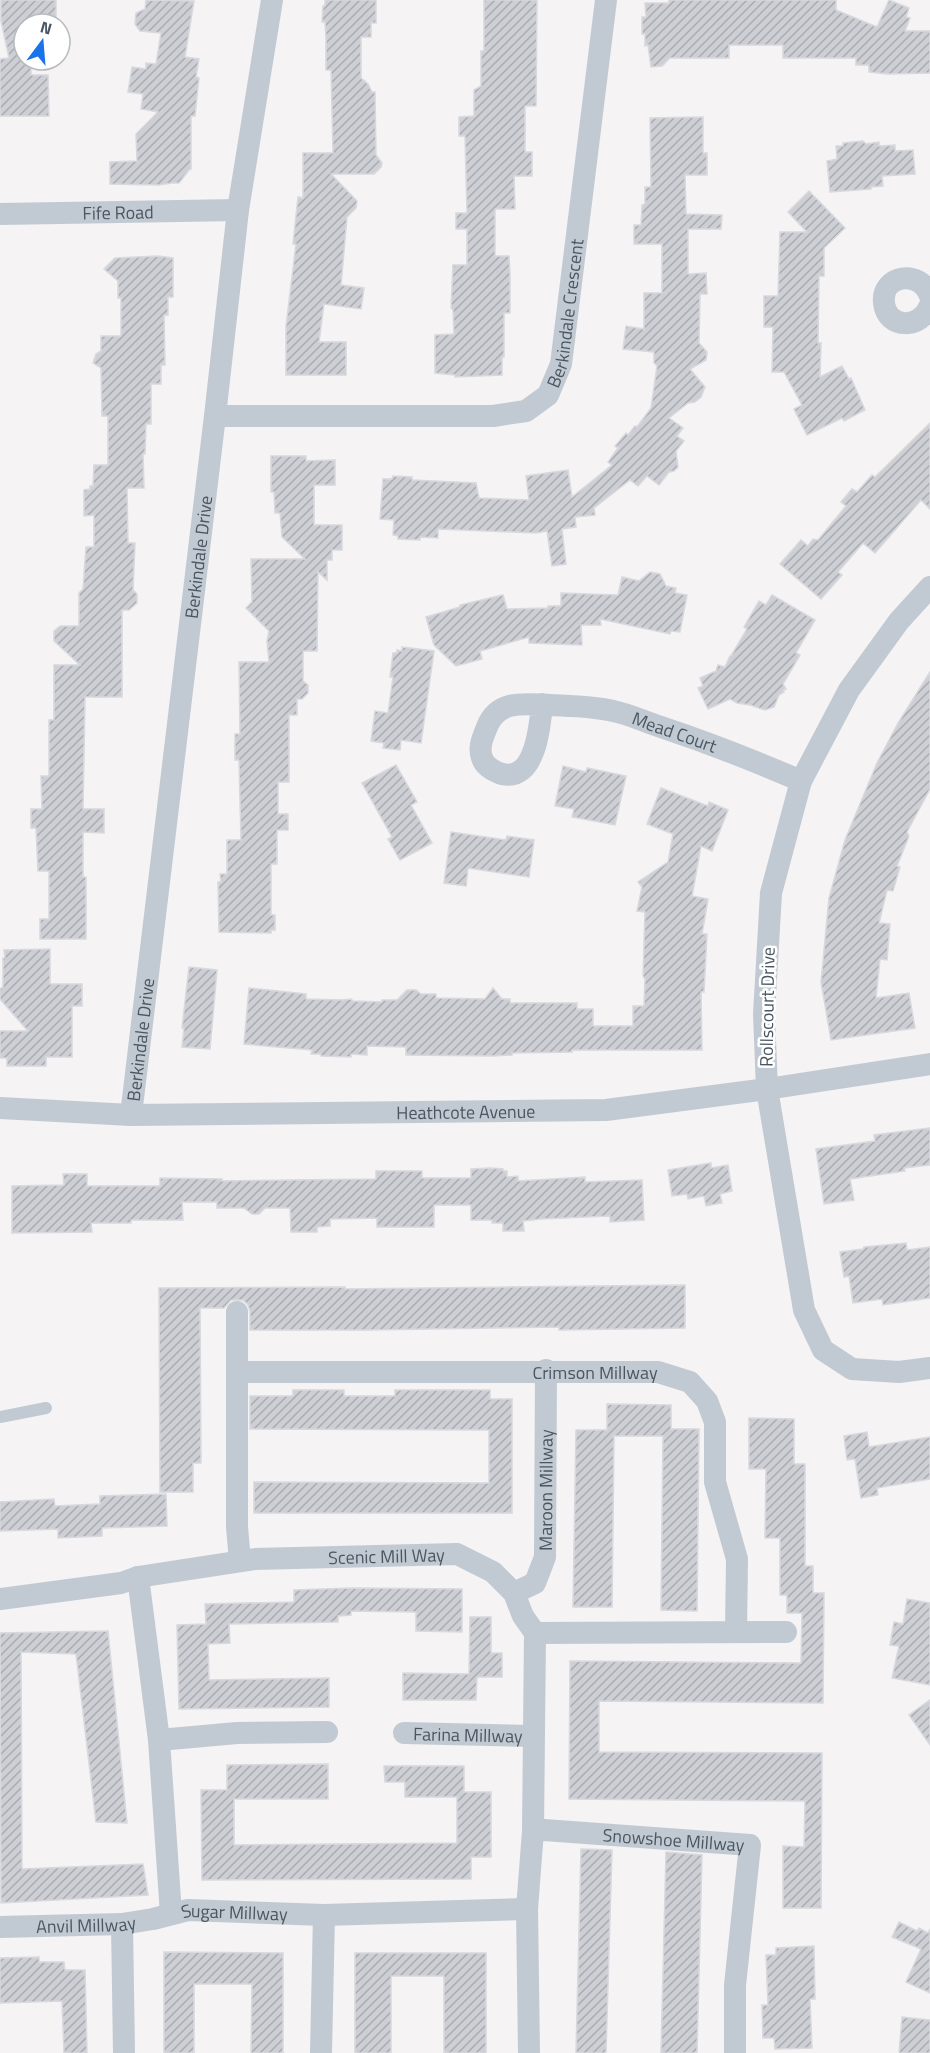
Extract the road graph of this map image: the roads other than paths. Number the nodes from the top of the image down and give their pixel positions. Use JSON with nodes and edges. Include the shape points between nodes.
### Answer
{"nodes":[{"id":1,"x":272,"y":0,"type":"edge"},
{"id":2,"x":606,"y":0,"type":"edge"},
{"id":3,"x":237,"y":210,"type":"junction"},
{"id":4,"x":0,"y":214,"type":"edge"},
{"id":5,"x":930,"y":296,"type":"edge"},
{"id":6,"x":926,"y":321,"type":"edge"},
{"id":7,"x":215,"y":416,"type":"junction"},
{"id":8,"x":930,"y":587,"type":"edge"},
{"id":9,"x":542,"y":704,"type":"dead end"},
{"id":10,"x":801,"y":781,"type":"junction"},
{"id":11,"x":930,"y":1064,"type":"edge"},
{"id":12,"x":767,"y":1089,"type":"junction"},
{"id":13,"x":0,"y":1108,"type":"edge"},
{"id":14,"x":131,"y":1115,"type":"junction"},
{"id":15,"x":237,"y":1312,"type":"dead end"},
{"id":16,"x":930,"y":1368,"type":"edge"},
{"id":17,"x":546,"y":1370,"type":"junction"},
{"id":18,"x":237,"y":1372,"type":"junction"},
{"id":19,"x":46,"y":1408,"type":"dead end"},
{"id":20,"x":0,"y":1417,"type":"edge"},
{"id":21,"x":240,"y":1561,"type":"junction"},
{"id":22,"x":138,"y":1577,"type":"junction"},
{"id":23,"x":514,"y":1593,"type":"junction"},
{"id":24,"x":0,"y":1599,"type":"edge"},
{"id":25,"x":736,"y":1632,"type":"junction"},
{"id":26,"x":786,"y":1632,"type":"dead end"},
{"id":27,"x":535,"y":1633,"type":"junction"},
{"id":28,"x":327,"y":1732,"type":"dead end"},
{"id":29,"x":404,"y":1733,"type":"dead end"},
{"id":30,"x":533,"y":1736,"type":"junction"},
{"id":31,"x":159,"y":1740,"type":"junction"},
{"id":32,"x":533,"y":1831,"type":"junction"},
{"id":33,"x":527,"y":1909,"type":"junction"},
{"id":34,"x":171,"y":1914,"type":"junction"},
{"id":35,"x":324,"y":1915,"type":"junction"},
{"id":36,"x":122,"y":1924,"type":"junction"},
{"id":37,"x":0,"y":1927,"type":"edge"},
{"id":38,"x":124,"y":2053,"type":"edge"},
{"id":39,"x":321,"y":2053,"type":"edge"},
{"id":40,"x":529,"y":2053,"type":"edge"},
{"id":41,"x":735,"y":2053,"type":"edge"}],
"edges":[{"from":1,"to":3,"type":"street","name":"Berkindale Drive"},
{"from":2,"to":7,"type":"street","name":"Berkindale Crescent","via":[[561,364],[548,395],[526,411],[493,416]]},
{"from":3,"to":4,"type":"street","name":"Fife Road"},
{"from":3,"to":7,"type":"street","name":"Berkindale Drive"},
{"from":5,"to":6,"type":"street","via":[[922,283],[898,279],[888,288],[884,303],[891,317],[902,323]]},
{"from":7,"to":14,"type":"street","name":"Berkindale Drive"},
{"from":8,"to":10,"type":"street","name":"Rollscourt Drive","via":[[899,621],[849,690]]},
{"from":9,"to":10,"type":"street","name":"Mead Court","via":[[614,711],[711,744]]},
{"from":10,"to":12,"type":"street","name":"Rollscourt Drive","via":[[771,893],[764,1014]]},
{"from":11,"to":12,"type":"street","name":"Heathcote Avenue"},
{"from":12,"to":14,"type":"street","name":"Heathcote Avenue","via":[[606,1110]]},
{"from":12,"to":16,"type":"street","name":"Rollscourt Drive","via":[[804,1310],[823,1350],[852,1369],[899,1372]]},
{"from":13,"to":14,"type":"street","name":"Heathcote Avenue"},
{"from":15,"to":18,"type":"street"},
{"from":17,"to":18,"type":"street","name":"Crimson Millway"},
{"from":17,"to":23,"type":"street","name":"Maroon Millway","via":[[545,1557],[535,1583]]},
{"from":17,"to":25,"type":"street","name":"Crimson Millway","via":[[658,1372],[690,1382],[707,1401],[715,1422],[715,1482],[736,1559]]},
{"from":18,"to":21,"type":"street"},
{"from":19,"to":20,"type":"lane"},
{"from":21,"to":22,"type":"street","name":"Scenic Mill Way"},
{"from":21,"to":23,"type":"street","name":"Scenic Mill Way","via":[[457,1554],[493,1572]]},
{"from":22,"to":24,"type":"street","name":"Scenic Mill Way","via":[[121,1583]]},
{"from":22,"to":31,"type":"street","name":"Sugar Millway"},
{"from":23,"to":27,"type":"street","name":"Scenic Mill Way"},
{"from":25,"to":26,"type":"street"},
{"from":25,"to":27,"type":"street"},
{"from":27,"to":30,"type":"street"},
{"from":28,"to":31,"type":"street","via":[[237,1733]]},
{"from":29,"to":30,"type":"street","name":"Farina Millway"},
{"from":30,"to":32,"type":"street"},
{"from":31,"to":34,"type":"street","name":"Sugar Millway"},
{"from":32,"to":33,"type":"street"},
{"from":32,"to":41,"type":"street","name":"Snowshoe Millway","via":[[750,1845],[735,1985]]},
{"from":33,"to":35,"type":"street","name":"Sugar Millway"},
{"from":33,"to":40,"type":"street"},
{"from":34,"to":35,"type":"street","name":"Sugar Millway","via":[[207,1910]]},
{"from":34,"to":36,"type":"street","name":"Anvil Millway"},
{"from":35,"to":39,"type":"street"},
{"from":36,"to":37,"type":"street","name":"Anvil Millway"},
{"from":36,"to":38,"type":"street"}]}
